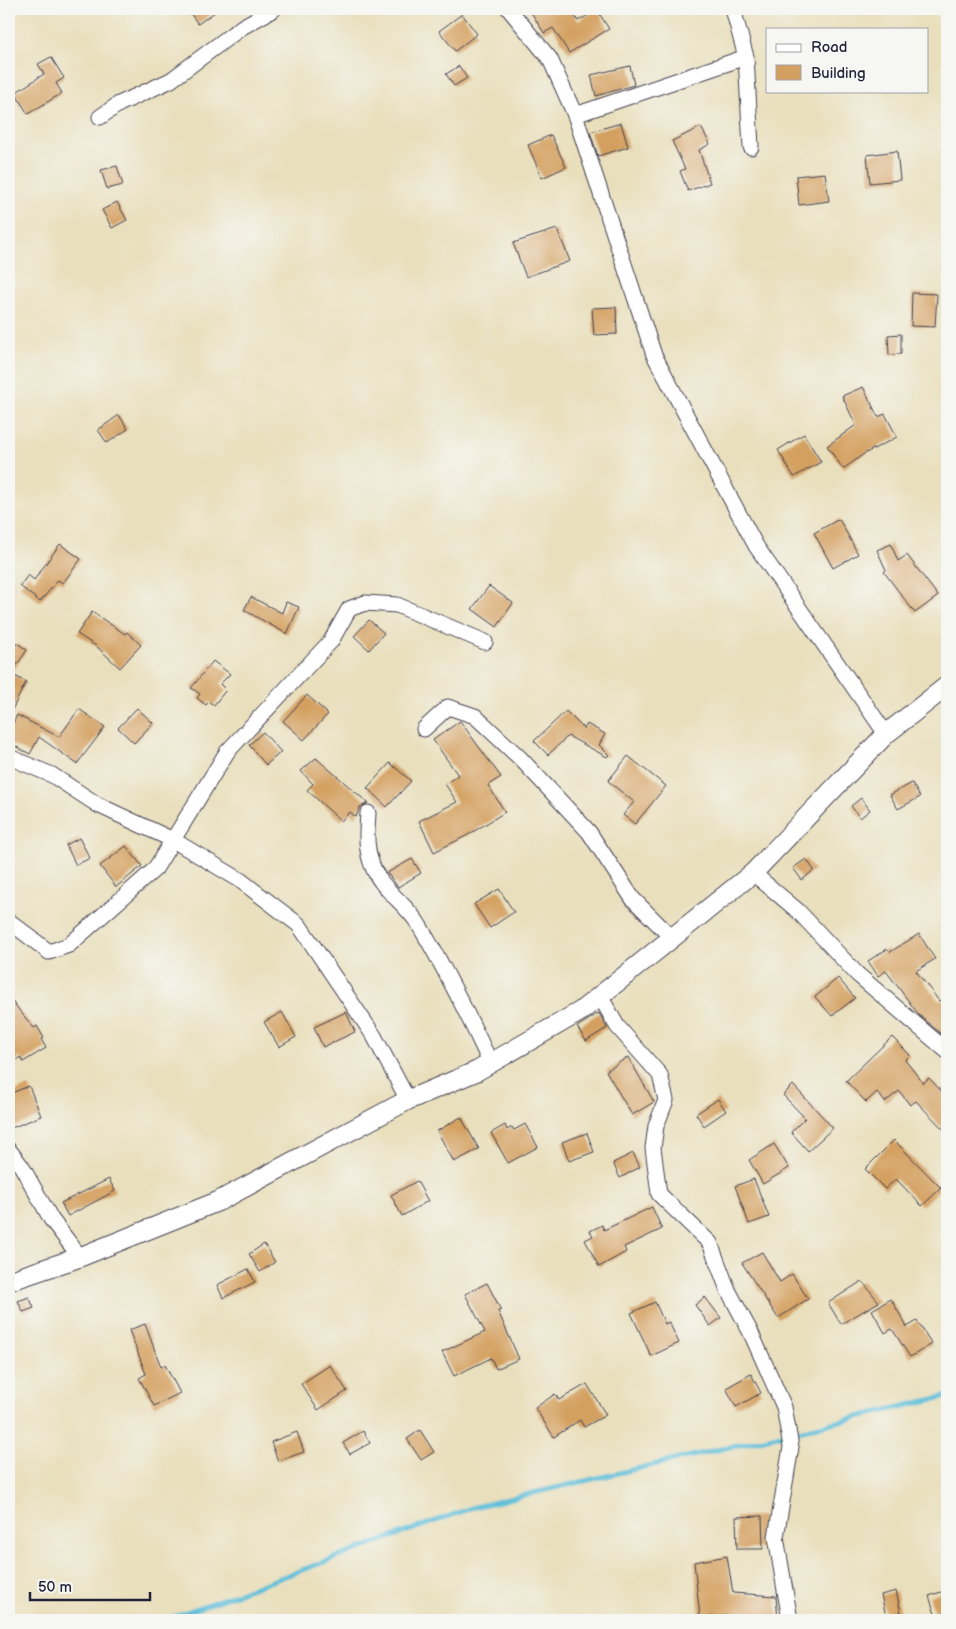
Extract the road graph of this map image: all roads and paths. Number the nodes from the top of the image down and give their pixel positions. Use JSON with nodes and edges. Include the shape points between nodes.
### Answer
{"nodes":[{"id":1,"x":274,"y":9,"type":"edge"},
{"id":2,"x":509,"y":9,"type":"edge"},
{"id":3,"x":733,"y":9,"type":"edge"},
{"id":4,"x":746,"y":57,"type":"junction"},
{"id":5,"x":575,"y":115,"type":"junction"},
{"id":6,"x":100,"y":117,"type":"dead end"},
{"id":7,"x":751,"y":147,"type":"dead end"},
{"id":8,"x":486,"y":642,"type":"dead end"},
{"id":9,"x":947,"y":686,"type":"edge"},
{"id":10,"x":424,"y":729,"type":"dead end"},
{"id":11,"x":886,"y":734,"type":"junction"},
{"id":12,"x":9,"y":757,"type":"edge"},
{"id":13,"x":368,"y":813,"type":"dead end"},
{"id":14,"x":174,"y":840,"type":"junction"},
{"id":15,"x":754,"y":873,"type":"junction"},
{"id":16,"x":9,"y":921,"type":"edge"},
{"id":17,"x":672,"y":938,"type":"junction"},
{"id":18,"x":600,"y":996,"type":"junction"},
{"id":19,"x":947,"y":1051,"type":"edge"},
{"id":20,"x":492,"y":1064,"type":"junction"},
{"id":21,"x":408,"y":1100,"type":"junction"},
{"id":22,"x":9,"y":1150,"type":"edge"},
{"id":23,"x":80,"y":1257,"type":"junction"},
{"id":24,"x":9,"y":1281,"type":"edge"},
{"id":25,"x":790,"y":1620,"type":"edge"}],
"edges":[{"from":1,"to":6,"type":"street","via":[[242,27],[171,80],[119,104]]},
{"from":2,"to":5,"type":"street","via":[[550,59]]},
{"from":3,"to":4,"type":"street"},
{"from":4,"to":5,"type":"street"},
{"from":4,"to":7,"type":"street"},
{"from":5,"to":11,"type":"street","via":[[654,355],[756,546]]},
{"from":8,"to":14,"type":"street","via":[[397,605],[365,603],[350,609],[331,641],[227,752]]},
{"from":9,"to":11,"type":"street"},
{"from":10,"to":17,"type":"street","via":[[448,707],[475,716],[521,759],[589,832],[633,899]]},
{"from":11,"to":15,"type":"street"},
{"from":12,"to":14,"type":"street","via":[[52,775],[98,805]]},
{"from":13,"to":20,"type":"street","via":[[366,847],[372,868],[418,922]]},
{"from":14,"to":16,"type":"street","via":[[155,869],[69,945],[49,952]]},
{"from":14,"to":21,"type":"street","via":[[240,880],[299,925],[374,1036]]},
{"from":15,"to":17,"type":"street"},
{"from":15,"to":19,"type":"street","via":[[798,912],[858,974]]},
{"from":17,"to":18,"type":"street"},
{"from":18,"to":20,"type":"street","via":[[581,1011]]},
{"from":18,"to":25,"type":"street","via":[[617,1026],[660,1076],[666,1100],[656,1126],[653,1148],[659,1194],[710,1243],[728,1290],[784,1408],[791,1447],[776,1537]]},
{"from":20,"to":21,"type":"street"},
{"from":21,"to":23,"type":"street","via":[[219,1201]]},
{"from":22,"to":23,"type":"street"},
{"from":23,"to":24,"type":"street"}]}
